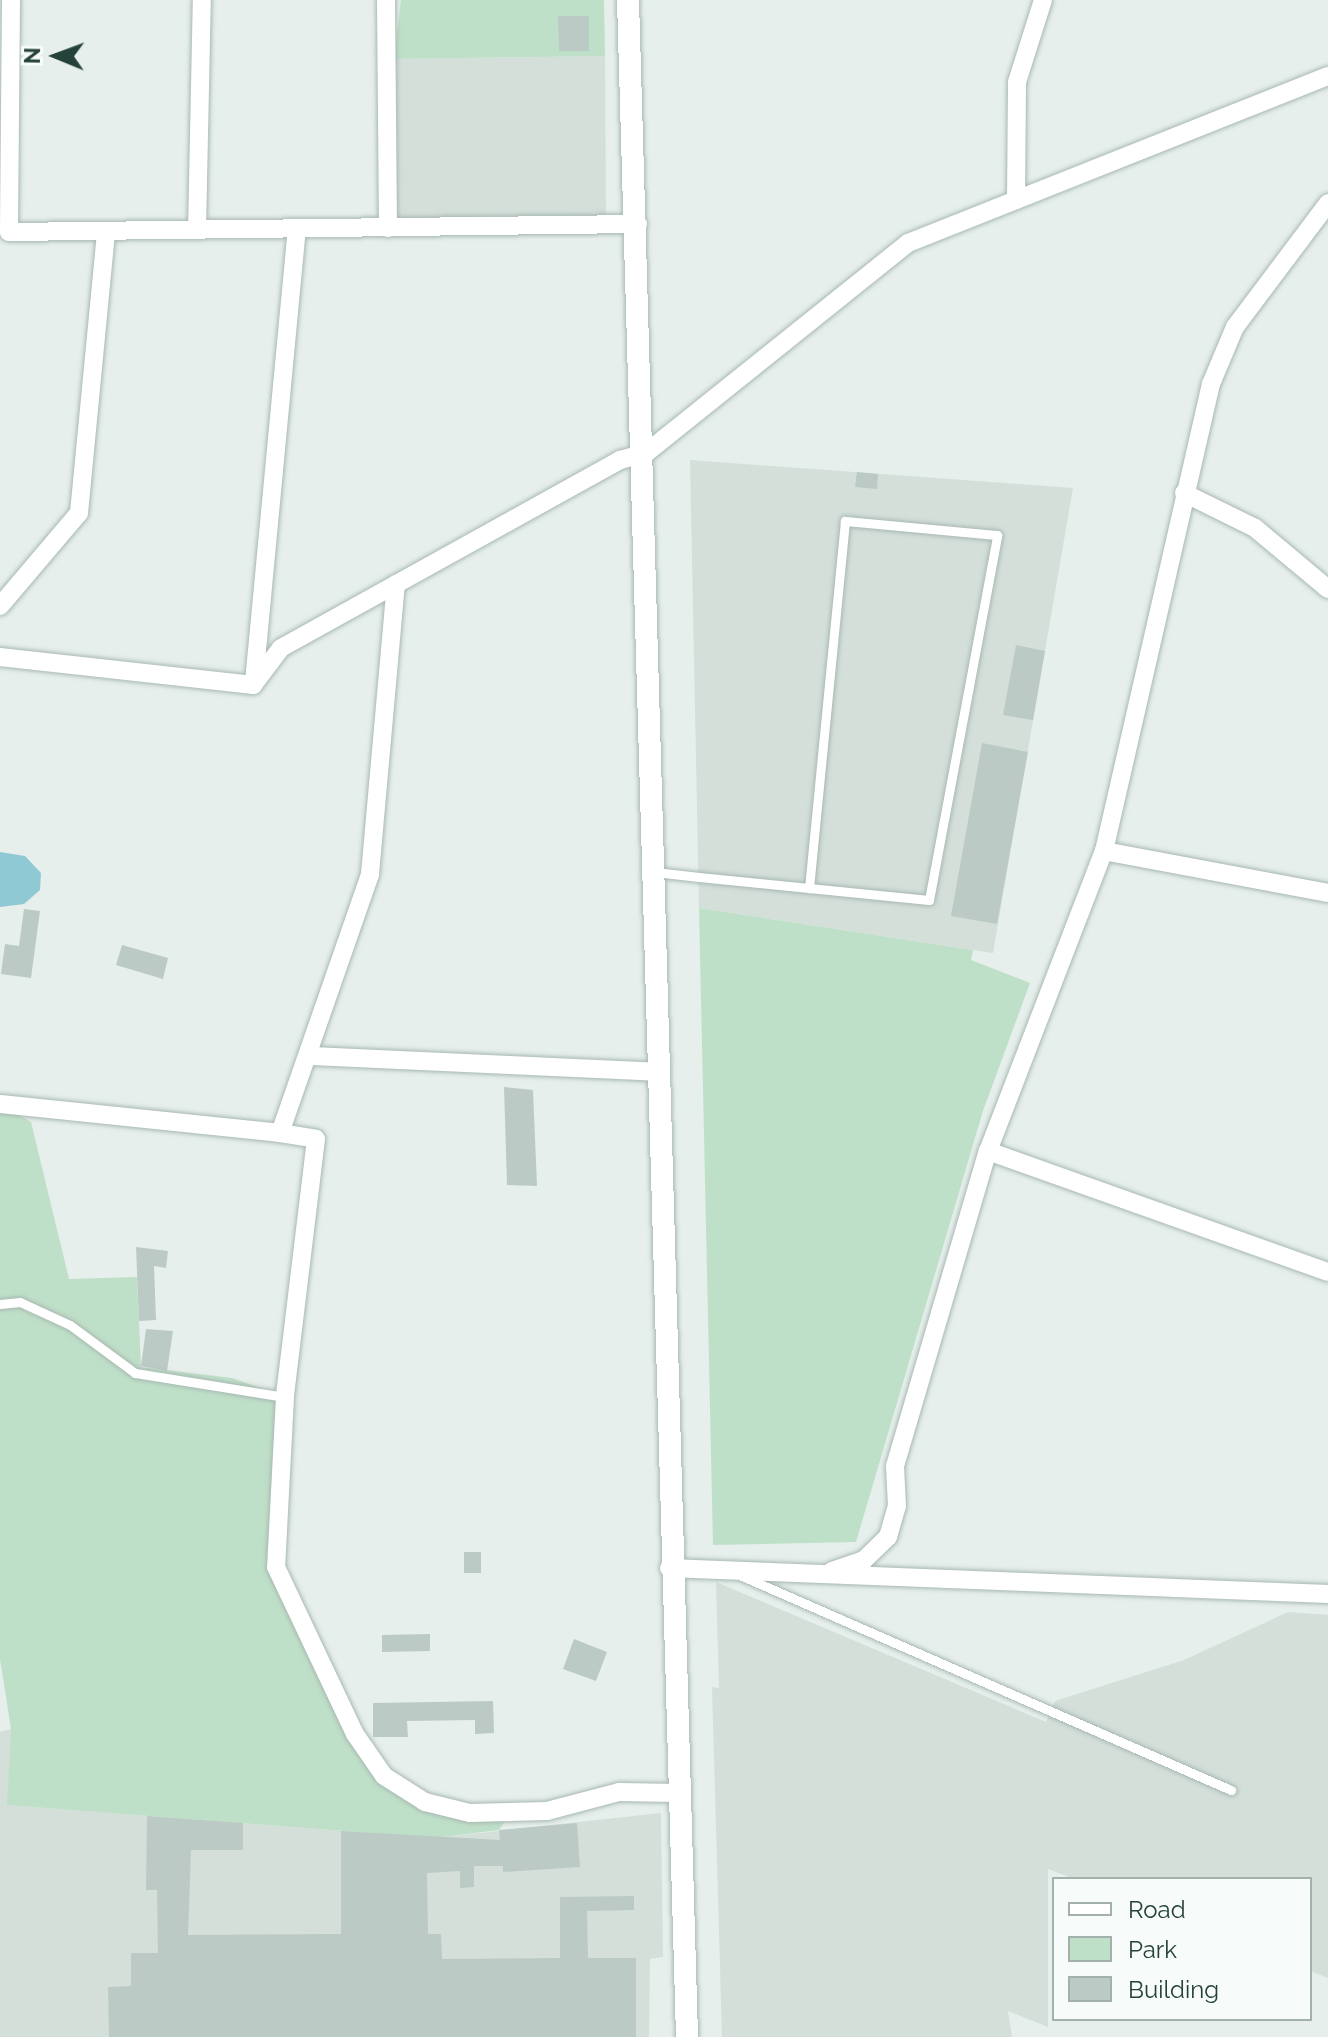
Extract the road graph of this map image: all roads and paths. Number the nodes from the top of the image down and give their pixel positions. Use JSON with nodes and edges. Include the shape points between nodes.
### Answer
{"nodes":[{"id":1,"x":11,"y":0,"type":"edge"},
{"id":2,"x":202,"y":0,"type":"edge"},
{"id":3,"x":386,"y":0,"type":"edge"},
{"id":4,"x":628,"y":0,"type":"edge"},
{"id":5,"x":1043,"y":0,"type":"edge"},
{"id":6,"x":1328,"y":76,"type":"edge"},
{"id":7,"x":1016,"y":200,"type":"junction"},
{"id":8,"x":1328,"y":203,"type":"edge"},
{"id":9,"x":638,"y":224,"type":"junction"},
{"id":10,"x":388,"y":228,"type":"junction"},
{"id":11,"x":297,"y":229,"type":"junction"},
{"id":12,"x":197,"y":230,"type":"junction"},
{"id":13,"x":106,"y":231,"type":"junction"},
{"id":14,"x":646,"y":453,"type":"junction"},
{"id":15,"x":1184,"y":493,"type":"junction"},
{"id":16,"x":396,"y":584,"type":"junction"},
{"id":17,"x":1328,"y":589,"type":"edge"},
{"id":18,"x":0,"y":606,"type":"edge"},
{"id":19,"x":0,"y":657,"type":"edge"},
{"id":20,"x":253,"y":685,"type":"junction"},
{"id":21,"x":1104,"y":851,"type":"junction"},
{"id":22,"x":655,"y":872,"type":"junction"},
{"id":23,"x":809,"y":888,"type":"junction"},
{"id":24,"x":1328,"y":893,"type":"edge"},
{"id":25,"x":310,"y":1056,"type":"junction"},
{"id":26,"x":659,"y":1072,"type":"junction"},
{"id":27,"x":0,"y":1104,"type":"edge"},
{"id":28,"x":280,"y":1133,"type":"junction"},
{"id":29,"x":988,"y":1151,"type":"junction"},
{"id":30,"x":1328,"y":1272,"type":"edge"},
{"id":31,"x":0,"y":1304,"type":"edge"},
{"id":32,"x":285,"y":1397,"type":"junction"},
{"id":33,"x":669,"y":1568,"type":"junction"},
{"id":34,"x":728,"y":1570,"type":"junction"},
{"id":35,"x":832,"y":1571,"type":"junction"},
{"id":36,"x":1328,"y":1594,"type":"edge"},
{"id":37,"x":1231,"y":1790,"type":"dead end"},
{"id":38,"x":677,"y":1793,"type":"junction"},
{"id":39,"x":687,"y":2037,"type":"edge"}],
"edges":[{"from":1,"to":13,"type":"street","via":[[9,232]]},
{"from":2,"to":12,"type":"street"},
{"from":3,"to":10,"type":"street"},
{"from":4,"to":9,"type":"street"},
{"from":5,"to":7,"type":"street","via":[[1017,82]]},
{"from":6,"to":7,"type":"street"},
{"from":7,"to":14,"type":"street","via":[[908,243]]},
{"from":8,"to":15,"type":"street","via":[[1235,327],[1211,384]]},
{"from":9,"to":10,"type":"street"},
{"from":9,"to":14,"type":"street"},
{"from":10,"to":11,"type":"street"},
{"from":11,"to":12,"type":"street"},
{"from":11,"to":20,"type":"street"},
{"from":12,"to":13,"type":"street"},
{"from":13,"to":18,"type":"street","via":[[79,513]]},
{"from":14,"to":16,"type":"street","via":[[620,460]]},
{"from":14,"to":22,"type":"street"},
{"from":15,"to":17,"type":"street","via":[[1255,528]]},
{"from":15,"to":21,"type":"street"},
{"from":16,"to":20,"type":"street","via":[[281,648]]},
{"from":16,"to":25,"type":"street","via":[[370,874]]},
{"from":19,"to":20,"type":"street"},
{"from":21,"to":24,"type":"street"},
{"from":21,"to":29,"type":"street"},
{"from":22,"to":23,"type":"lane"},
{"from":22,"to":26,"type":"street"},
{"from":23,"to":23,"type":"lane","via":[[929,900],[997,535],[845,521]]},
{"from":25,"to":26,"type":"street"},
{"from":25,"to":28,"type":"street"},
{"from":26,"to":33,"type":"street"},
{"from":27,"to":28,"type":"street"},
{"from":28,"to":32,"type":"street","via":[[316,1139]]},
{"from":29,"to":30,"type":"street"},
{"from":29,"to":35,"type":"street","via":[[895,1466],[897,1506],[888,1537],[864,1560]]},
{"from":31,"to":32,"type":"lane","via":[[20,1302],[70,1325],[135,1373]]},
{"from":32,"to":38,"type":"street","via":[[276,1567],[305,1639],[384,1776],[425,1802],[470,1813],[547,1811],[619,1792]]},
{"from":33,"to":34,"type":"street"},
{"from":33,"to":38,"type":"street"},
{"from":34,"to":35,"type":"street"},
{"from":34,"to":37,"type":"lane"},
{"from":35,"to":36,"type":"street"},
{"from":38,"to":39,"type":"street"}]}
